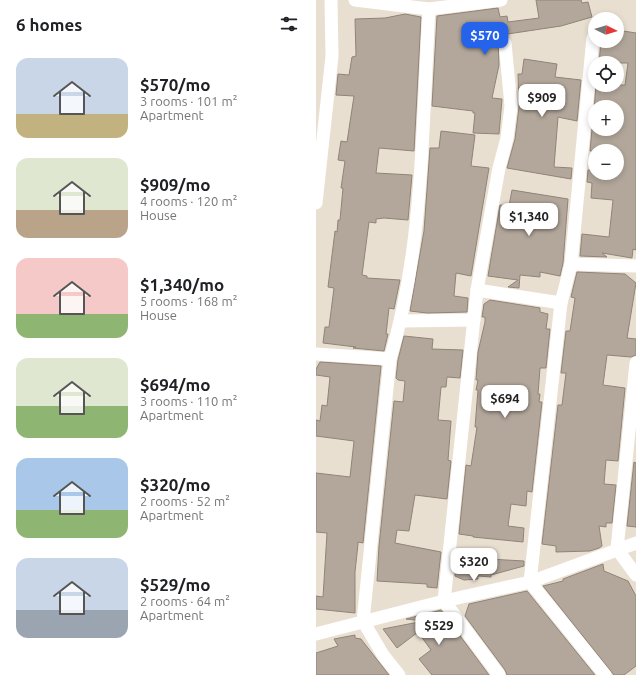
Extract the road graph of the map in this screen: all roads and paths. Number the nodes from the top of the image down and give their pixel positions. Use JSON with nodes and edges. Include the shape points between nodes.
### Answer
{"nodes":[{"id":1,"x":331,"y":0,"type":"edge"},
{"id":2,"x":381,"y":0,"type":"edge"},
{"id":3,"x":498,"y":0,"type":"edge"},
{"id":4,"x":359,"y":1,"type":"edge"},
{"id":5,"x":429,"y":9,"type":"junction"},
{"id":6,"x":505,"y":43,"type":"dead end"},
{"id":7,"x":592,"y":48,"type":"edge"},
{"id":8,"x":318,"y":164,"type":"edge"},
{"id":9,"x":316,"y":202,"type":"edge"},
{"id":10,"x":571,"y":264,"type":"junction"},
{"id":11,"x":636,"y":266,"type":"edge"},
{"id":12,"x":477,"y":290,"type":"junction"},
{"id":13,"x":560,"y":303,"type":"junction"},
{"id":14,"x":474,"y":320,"type":"junction"},
{"id":15,"x":402,"y":321,"type":"junction"},
{"id":16,"x":316,"y":354,"type":"edge"},
{"id":17,"x":390,"y":359,"type":"junction"},
{"id":18,"x":636,"y":363,"type":"edge"},
{"id":19,"x":636,"y":543,"type":"edge"},
{"id":20,"x":617,"y":549,"type":"junction"},
{"id":21,"x":636,"y":575,"type":"edge"},
{"id":22,"x":530,"y":582,"type":"junction"},
{"id":23,"x":444,"y":601,"type":"junction"},
{"id":24,"x":363,"y":621,"type":"junction"},
{"id":25,"x":316,"y":634,"type":"edge"},
{"id":26,"x":399,"y":675,"type":"edge"},
{"id":27,"x":499,"y":675,"type":"edge"},
{"id":28,"x":605,"y":675,"type":"edge"}],
"edges":[{"from":1,"to":8,"type":"street","via":[[332,56]]},
{"from":2,"to":4,"type":"street"},
{"from":3,"to":5,"type":"street"},
{"from":4,"to":5,"type":"street"},
{"from":5,"to":15,"type":"street","via":[[420,194]]},
{"from":6,"to":12,"type":"street","via":[[511,106]]},
{"from":7,"to":10,"type":"street"},
{"from":8,"to":9,"type":"street"},
{"from":10,"to":11,"type":"street"},
{"from":10,"to":13,"type":"street"},
{"from":12,"to":13,"type":"street"},
{"from":12,"to":14,"type":"street"},
{"from":13,"to":22,"type":"street"},
{"from":14,"to":15,"type":"street"},
{"from":14,"to":23,"type":"street"},
{"from":15,"to":17,"type":"street"},
{"from":16,"to":17,"type":"street"},
{"from":17,"to":24,"type":"street"},
{"from":18,"to":20,"type":"street"},
{"from":19,"to":20,"type":"street"},
{"from":20,"to":21,"type":"street"},
{"from":20,"to":22,"type":"street"},
{"from":22,"to":23,"type":"street"},
{"from":22,"to":28,"type":"street"},
{"from":23,"to":24,"type":"street"},
{"from":23,"to":27,"type":"street"},
{"from":24,"to":25,"type":"street"},
{"from":24,"to":26,"type":"street","via":[[383,655]]}]}
